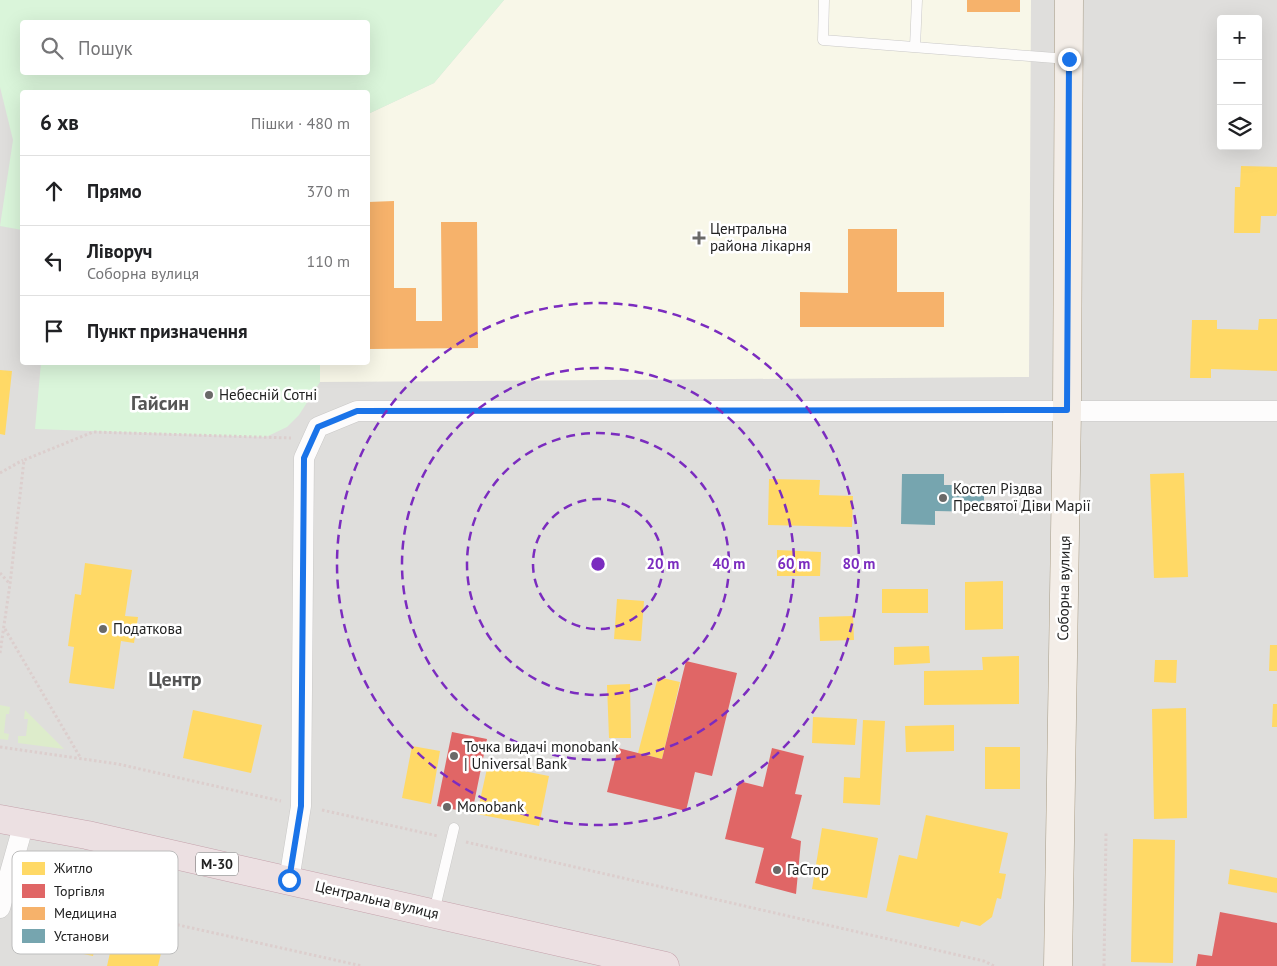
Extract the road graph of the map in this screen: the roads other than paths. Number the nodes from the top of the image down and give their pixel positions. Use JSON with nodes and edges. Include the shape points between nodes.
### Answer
{"nodes":[{"id":1,"x":824,"y":0,"type":"edge"},
{"id":2,"x":917,"y":0,"type":"edge"},
{"id":3,"x":1070,"y":0,"type":"edge"},
{"id":4,"x":915,"y":47,"type":"junction"},
{"id":5,"x":1069,"y":59,"type":"junction"},
{"id":6,"x":1067,"y":410,"type":"junction"},
{"id":7,"x":1277,"y":411,"type":"edge"},
{"id":8,"x":12,"y":821,"type":"edge"},
{"id":9,"x":454,"y":828,"type":"dead end"},
{"id":10,"x":153,"y":851,"type":"edge"},
{"id":11,"x":178,"y":856,"type":"edge"},
{"id":12,"x":289,"y":880,"type":"junction"},
{"id":13,"x":0,"y":908,"type":"edge"},
{"id":14,"x":434,"y":913,"type":"junction"},
{"id":15,"x":666,"y":966,"type":"edge"},
{"id":16,"x":1058,"y":966,"type":"edge"}],
"edges":[{"from":1,"to":4,"type":"lane","via":[[823,40]]},
{"from":2,"to":4,"type":"lane"},
{"from":3,"to":5,"type":"main road","name":"Соборна вулиця"},
{"from":4,"to":5,"type":"lane"},
{"from":5,"to":6,"type":"main road","name":"Соборна вулиця"},
{"from":6,"to":7,"type":"street"},
{"from":6,"to":12,"type":"street","via":[[357,411],[318,427],[304,458],[301,806]]},
{"from":6,"to":16,"type":"main road","name":"Соборна вулиця"},
{"from":8,"to":10,"type":"highway","name":"Центральна вулиця","number":"М-30"},
{"from":8,"to":13,"type":"street","via":[[6,886]]},
{"from":9,"to":14,"type":"lane"},
{"from":11,"to":12,"type":"highway","name":"Центральна вулиця","number":"М-30"},
{"from":12,"to":14,"type":"highway","name":"Центральна вулиця","number":"М-30"},
{"from":14,"to":15,"type":"highway","name":"Центральна вулиця","number":"М-30"}]}
